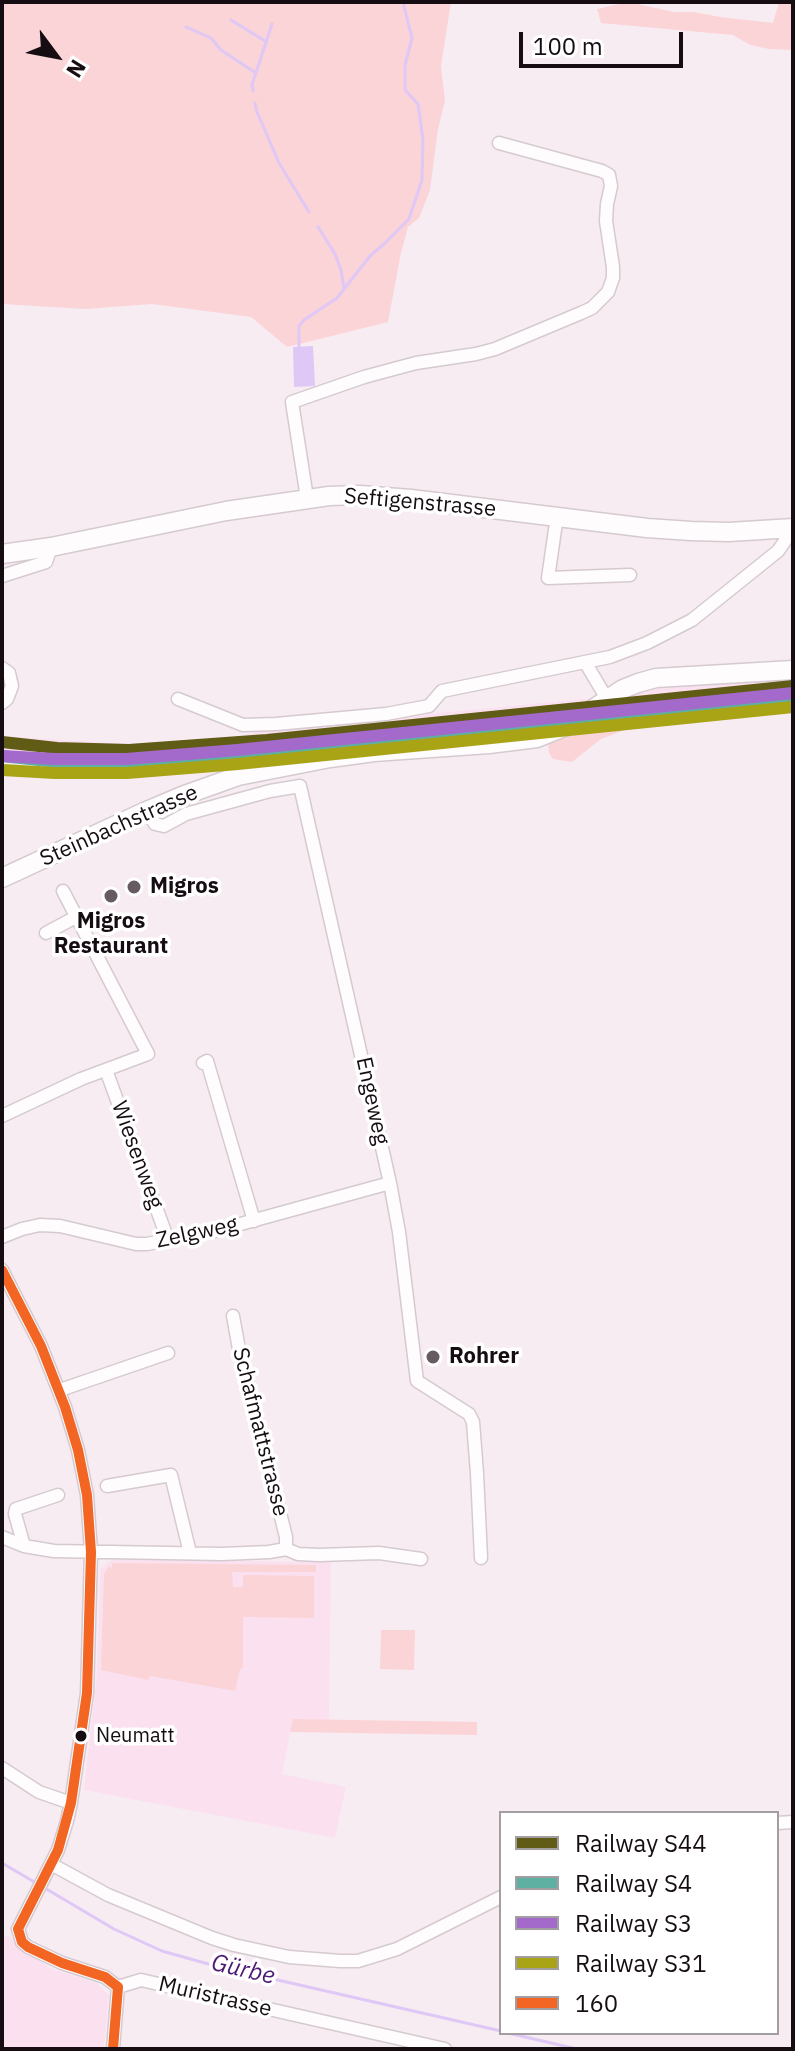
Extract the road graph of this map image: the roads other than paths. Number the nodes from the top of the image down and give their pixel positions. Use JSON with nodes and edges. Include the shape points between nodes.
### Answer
{"nodes":[{"id":1,"x":499,"y":143,"type":"dead end"},
{"id":2,"x":307,"y":498,"type":"junction"},
{"id":3,"x":557,"y":516,"type":"junction"},
{"id":4,"x":789,"y":528,"type":"edge"},
{"id":5,"x":51,"y":547,"type":"junction"},
{"id":6,"x":2,"y":554,"type":"edge"},
{"id":7,"x":630,"y":575,"type":"dead end"},
{"id":8,"x":2,"y":576,"type":"edge"},
{"id":9,"x":585,"y":662,"type":"junction"},
{"id":10,"x":2,"y":668,"type":"edge"},
{"id":11,"x":793,"y":670,"type":"edge"},
{"id":12,"x":605,"y":695,"type":"junction"},
{"id":13,"x":178,"y":699,"type":"dead end"},
{"id":14,"x":2,"y":703,"type":"edge"},
{"id":15,"x":147,"y":811,"type":"junction"},
{"id":16,"x":2,"y":878,"type":"edge"},
{"id":17,"x":63,"y":891,"type":"dead end"},
{"id":18,"x":76,"y":917,"type":"junction"},
{"id":19,"x":46,"y":933,"type":"dead end"},
{"id":20,"x":203,"y":1063,"type":"dead end"},
{"id":21,"x":106,"y":1070,"type":"junction"},
{"id":22,"x":2,"y":1116,"type":"edge"},
{"id":23,"x":390,"y":1183,"type":"junction"},
{"id":24,"x":254,"y":1221,"type":"junction"},
{"id":25,"x":2,"y":1237,"type":"edge"},
{"id":26,"x":168,"y":1240,"type":"junction"},
{"id":27,"x":2,"y":1270,"type":"edge"},
{"id":28,"x":233,"y":1316,"type":"dead end"},
{"id":29,"x":168,"y":1353,"type":"dead end"},
{"id":30,"x":60,"y":1390,"type":"junction"},
{"id":31,"x":107,"y":1486,"type":"dead end"},
{"id":32,"x":58,"y":1495,"type":"dead end"},
{"id":33,"x":2,"y":1537,"type":"edge"},
{"id":34,"x":24,"y":1546,"type":"junction"},
{"id":35,"x":286,"y":1549,"type":"junction"},
{"id":36,"x":91,"y":1552,"type":"junction"},
{"id":37,"x":190,"y":1553,"type":"junction"},
{"id":38,"x":481,"y":1558,"type":"dead end"},
{"id":39,"x":421,"y":1559,"type":"dead end"},
{"id":40,"x":2,"y":1768,"type":"edge"},
{"id":41,"x":71,"y":1803,"type":"junction"},
{"id":42,"x":48,"y":1870,"type":"junction"},
{"id":43,"x":499,"y":1898,"type":"edge"},
{"id":44,"x":18,"y":1929,"type":"junction"},
{"id":45,"x":2,"y":1932,"type":"edge"},
{"id":46,"x":118,"y":1987,"type":"junction"},
{"id":47,"x":113,"y":2049,"type":"edge"},
{"id":48,"x":445,"y":2049,"type":"edge"}],
"edges":[{"from":1,"to":2,"type":"street","via":[[609,175],[606,221],[613,278],[608,292],[592,308],[495,349],[416,363],[292,402]]},
{"from":2,"to":3,"type":"main road","name":"Seftigenstrasse","via":[[389,497]]},
{"from":2,"to":5,"type":"main road","name":"Seftigenstrasse"},
{"from":3,"to":4,"type":"main road","name":"Seftigenstrasse","via":[[691,531]]},
{"from":3,"to":7,"type":"street","via":[[548,578]]},
{"from":4,"to":9,"type":"street","via":[[778,551],[692,620],[647,643]]},
{"from":5,"to":6,"type":"main road","name":"Seftigenstrasse"},
{"from":5,"to":8,"type":"street","via":[[46,562]]},
{"from":9,"to":12,"type":"street"},
{"from":9,"to":13,"type":"street","via":[[442,691],[429,706],[386,714],[243,725]]},
{"from":10,"to":14,"type":"street","via":[[12,686]]},
{"from":11,"to":12,"type":"main road","name":"Steinbachstrasse","via":[[656,678]]},
{"from":12,"to":15,"type":"main road","name":"Steinbachstrasse","via":[[560,729],[537,738],[374,752],[286,766],[238,776]]},
{"from":15,"to":16,"type":"main road","name":"Steinbachstrasse"},
{"from":15,"to":23,"type":"street","name":"Engeweg","via":[[155,824],[164,826],[186,814],[300,786]]},
{"from":17,"to":18,"type":"street"},
{"from":18,"to":19,"type":"street"},
{"from":18,"to":21,"type":"street","via":[[148,1054]]},
{"from":20,"to":24,"type":"street","via":[[207,1061]]},
{"from":21,"to":22,"type":"street"},
{"from":21,"to":26,"type":"street","name":"Wiesenweg"},
{"from":23,"to":24,"type":"street","name":"Zelgweg"},
{"from":23,"to":38,"type":"street","name":"Engeweg","via":[[417,1381],[469,1414],[473,1422]]},
{"from":24,"to":26,"type":"street","name":"Zelgweg"},
{"from":25,"to":26,"type":"street","name":"Zelgweg","via":[[40,1225],[136,1244]]},
{"from":27,"to":30,"type":"street"},
{"from":28,"to":35,"type":"street","name":"Schafmattstrasse"},
{"from":29,"to":30,"type":"street"},
{"from":30,"to":36,"type":"street","via":[[87,1495]]},
{"from":31,"to":37,"type":"street","via":[[171,1475]]},
{"from":32,"to":34,"type":"street","via":[[16,1509]]},
{"from":33,"to":34,"type":"street"},
{"from":34,"to":36,"type":"street"},
{"from":35,"to":37,"type":"street"},
{"from":35,"to":39,"type":"street","via":[[298,1554],[379,1553]]},
{"from":36,"to":37,"type":"street"},
{"from":36,"to":41,"type":"street","via":[[87,1693]]},
{"from":40,"to":41,"type":"street","via":[[39,1792]]},
{"from":41,"to":42,"type":"street"},
{"from":42,"to":43,"type":"street","via":[[234,1945],[340,1961],[397,1949]]},
{"from":42,"to":44,"type":"street"},
{"from":44,"to":45,"type":"street"},
{"from":44,"to":46,"type":"street","via":[[28,1947]]},
{"from":46,"to":47,"type":"street"},
{"from":46,"to":48,"type":"street","name":"Muristrasse","via":[[141,1980]]}]}
